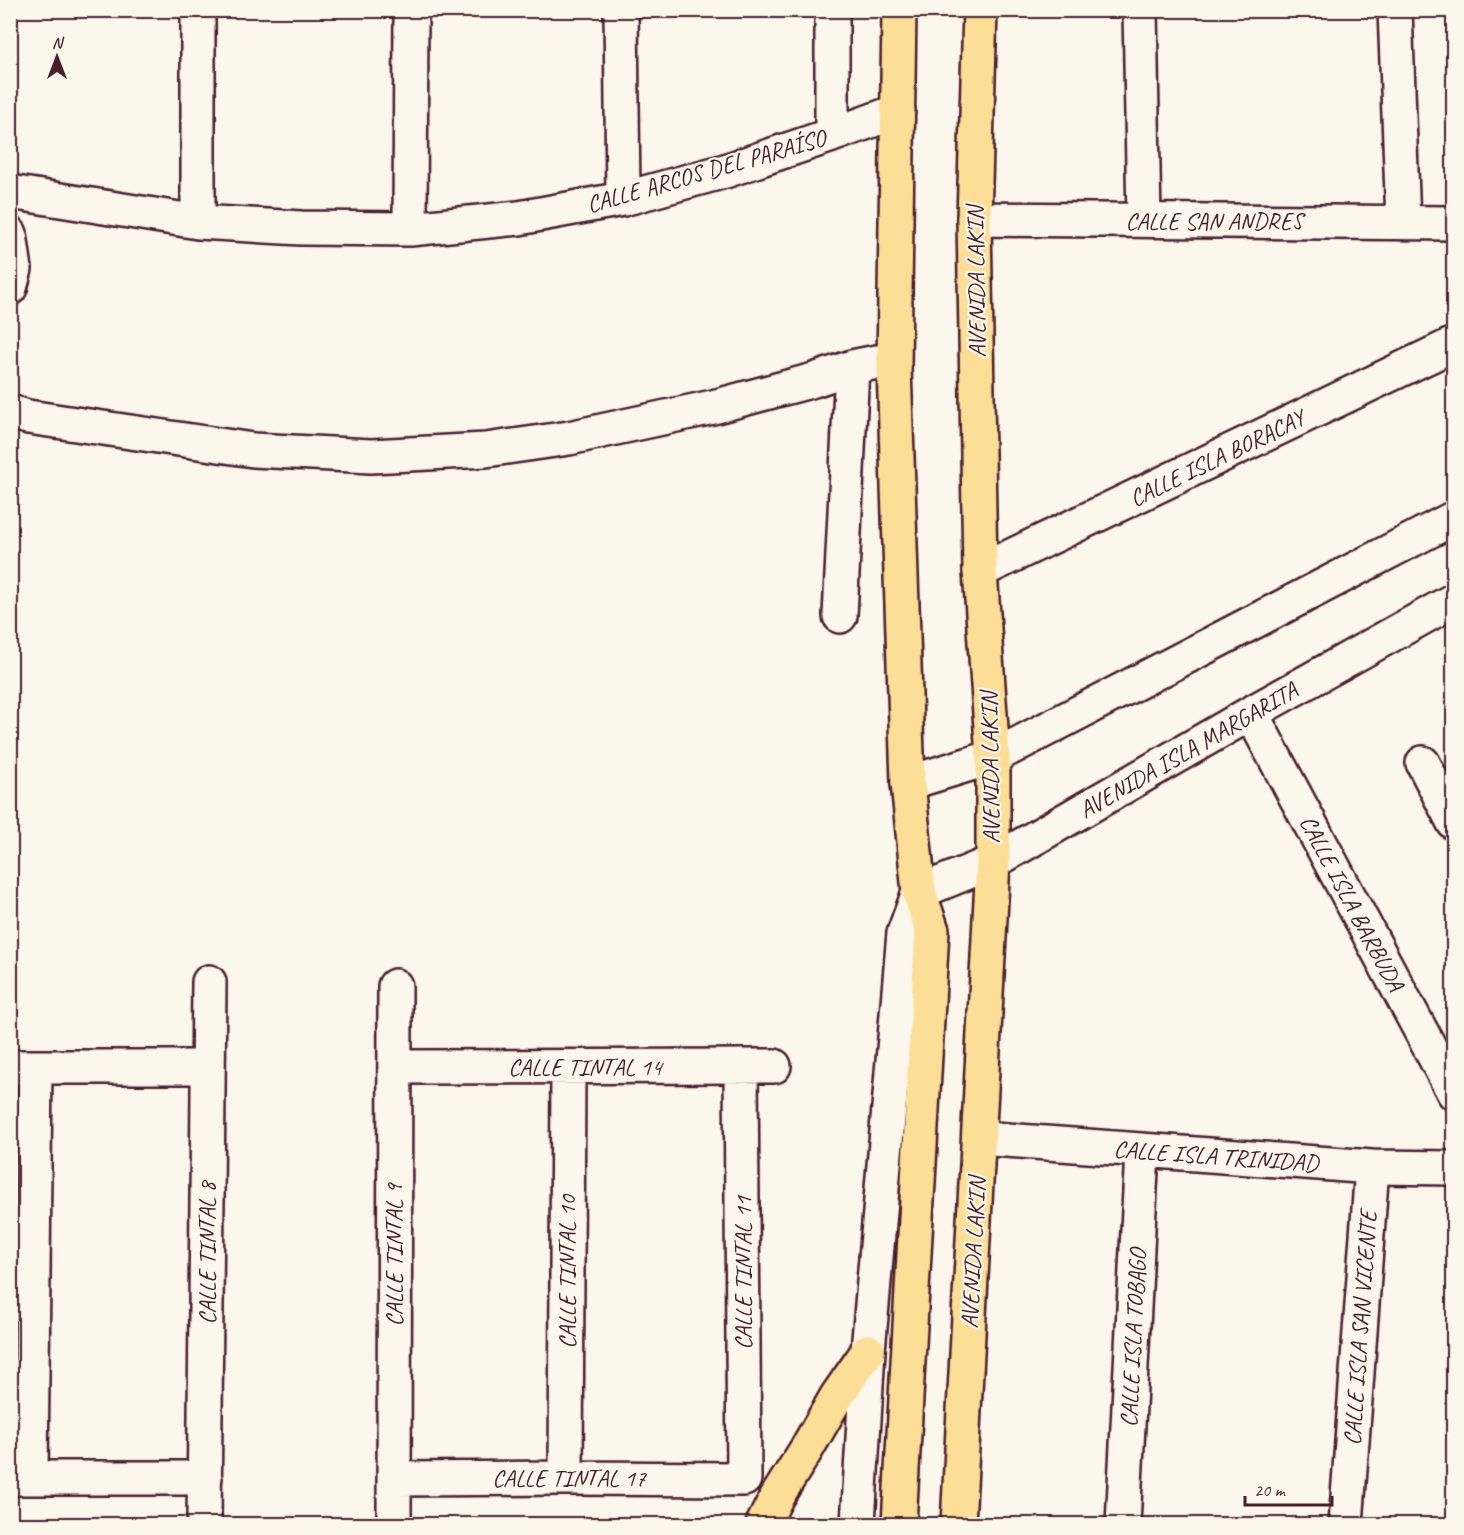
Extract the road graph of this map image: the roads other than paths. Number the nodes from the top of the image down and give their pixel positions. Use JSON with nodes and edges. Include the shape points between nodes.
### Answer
{"nodes":[{"id":1,"x":198,"y":10,"type":"edge"},
{"id":2,"x":411,"y":10,"type":"edge"},
{"id":3,"x":621,"y":10,"type":"edge"},
{"id":4,"x":832,"y":10,"type":"edge"},
{"id":5,"x":899,"y":10,"type":"edge"},
{"id":6,"x":980,"y":10,"type":"edge"},
{"id":7,"x":1140,"y":10,"type":"edge"},
{"id":8,"x":1395,"y":10,"type":"edge"},
{"id":9,"x":898,"y":111,"type":"junction"},
{"id":10,"x":832,"y":135,"type":"junction"},
{"id":11,"x":10,"y":192,"type":"edge"},
{"id":12,"x":622,"y":199,"type":"junction"},
{"id":13,"x":974,"y":219,"type":"junction"},
{"id":14,"x":1144,"y":220,"type":"junction"},
{"id":15,"x":198,"y":222,"type":"junction"},
{"id":16,"x":1402,"y":222,"type":"junction"},
{"id":17,"x":1454,"y":223,"type":"edge"},
{"id":18,"x":410,"y":229,"type":"junction"},
{"id":19,"x":10,"y":234,"type":"edge"},
{"id":20,"x":10,"y":288,"type":"edge"},
{"id":21,"x":1454,"y":344,"type":"edge"},
{"id":22,"x":852,"y":367,"type":"junction"},
{"id":23,"x":894,"y":367,"type":"junction"},
{"id":24,"x":10,"y":412,"type":"edge"},
{"id":25,"x":1454,"y":518,"type":"edge"},
{"id":26,"x":980,"y":571,"type":"junction"},
{"id":27,"x":1454,"y":600,"type":"edge"},
{"id":28,"x":840,"y":616,"type":"dead end"},
{"id":29,"x":1251,"y":713,"type":"junction"},
{"id":30,"x":993,"y":757,"type":"junction"},
{"id":31,"x":1423,"y":763,"type":"dead end"},
{"id":32,"x":908,"y":783,"type":"junction"},
{"id":33,"x":1454,"y":822,"type":"edge"},
{"id":34,"x":993,"y":862,"type":"junction"},
{"id":35,"x":919,"y":892,"type":"junction"},
{"id":36,"x":209,"y":982,"type":"dead end"},
{"id":37,"x":395,"y":986,"type":"dead end"},
{"id":38,"x":741,"y":1066,"type":"junction"},
{"id":39,"x":774,"y":1066,"type":"dead end"},
{"id":40,"x":23,"y":1067,"type":"edge"},
{"id":41,"x":208,"y":1067,"type":"junction"},
{"id":42,"x":395,"y":1067,"type":"junction"},
{"id":43,"x":568,"y":1067,"type":"junction"},
{"id":44,"x":1454,"y":1093,"type":"edge"},
{"id":45,"x":979,"y":1138,"type":"junction"},
{"id":46,"x":1142,"y":1151,"type":"junction"},
{"id":47,"x":1372,"y":1167,"type":"junction"},
{"id":48,"x":1454,"y":1168,"type":"edge"},
{"id":49,"x":868,"y":1351,"type":"junction"},
{"id":50,"x":21,"y":1478,"type":"edge"},
{"id":51,"x":205,"y":1478,"type":"junction"},
{"id":52,"x":566,"y":1478,"type":"junction"},
{"id":53,"x":394,"y":1479,"type":"junction"},
{"id":54,"x":744,"y":1479,"type":"joint"},
{"id":55,"x":204,"y":1524,"type":"edge"},
{"id":56,"x":394,"y":1524,"type":"edge"},
{"id":57,"x":763,"y":1524,"type":"edge"},
{"id":58,"x":858,"y":1524,"type":"edge"},
{"id":59,"x":899,"y":1524,"type":"edge"},
{"id":60,"x":958,"y":1524,"type":"edge"},
{"id":61,"x":1123,"y":1524,"type":"edge"},
{"id":62,"x":1346,"y":1524,"type":"edge"}],
"edges":[{"from":1,"to":15,"type":"street"},
{"from":2,"to":18,"type":"street"},
{"from":3,"to":12,"type":"street"},
{"from":4,"to":10,"type":"street"},
{"from":5,"to":9,"type":"main road"},
{"from":6,"to":13,"type":"main road","name":"AVENIDA LAK'IN"},
{"from":7,"to":14,"type":"street"},
{"from":8,"to":16,"type":"street"},
{"from":9,"to":10,"type":"street","name":"CALLE ARCOS DEL PARAÍSO"},
{"from":9,"to":23,"type":"main road"},
{"from":10,"to":12,"type":"street","name":"CALLE ARCOS DEL PARAÍSO","via":[[725,171]]},
{"from":11,"to":15,"type":"street","name":"CALLE ARCOS DEL PARAÍSO"},
{"from":12,"to":18,"type":"street","name":"CALLE ARCOS DEL PARAÍSO","via":[[519,218]]},
{"from":13,"to":14,"type":"street","name":"CALLE SAN ANDRES"},
{"from":13,"to":26,"type":"main road","name":"AVENIDA LAK'IN"},
{"from":14,"to":16,"type":"street","name":"CALLE SAN ANDRES"},
{"from":15,"to":18,"type":"street","name":"CALLE ARCOS DEL PARAÍSO"},
{"from":16,"to":17,"type":"street","name":"CALLE SAN ANDRES"},
{"from":19,"to":20,"type":"street","via":[[15,269]]},
{"from":21,"to":26,"type":"street","name":"CALLE ISLA BORACAY"},
{"from":22,"to":23,"type":"street","via":[[877,362]]},
{"from":22,"to":24,"type":"street","via":[[713,407],[568,438],[486,450],[371,456],[252,450]]},
{"from":22,"to":28,"type":"street"},
{"from":23,"to":32,"type":"main road"},
{"from":25,"to":30,"type":"street"},
{"from":26,"to":30,"type":"main road","name":"AVENIDA LAK'IN"},
{"from":27,"to":29,"type":"street","name":"AVENIDA ISLA MARGARITA"},
{"from":29,"to":34,"type":"street","name":"AVENIDA ISLA MARGARITA"},
{"from":29,"to":44,"type":"street","name":"CALLE ISLA BARBUDA"},
{"from":30,"to":32,"type":"street"},
{"from":30,"to":34,"type":"main road","name":"AVENIDA LAK'IN"},
{"from":31,"to":33,"type":"street"},
{"from":32,"to":35,"type":"main road"},
{"from":34,"to":35,"type":"street","name":"AVENIDA ISLA MARGARITA"},
{"from":34,"to":45,"type":"main road","name":"AVENIDA LAK'IN"},
{"from":35,"to":49,"type":"street","via":[[904,933]]},
{"from":35,"to":59,"type":"main road","via":[[932,930]]},
{"from":36,"to":41,"type":"street","name":"CALLE TINTAL 8"},
{"from":37,"to":42,"type":"street","name":"CALLE TINTAL 9"},
{"from":38,"to":39,"type":"street","name":"CALLE TINTAL 14"},
{"from":38,"to":43,"type":"street","name":"CALLE TINTAL 14"},
{"from":38,"to":54,"type":"street","name":"CALLE TINTAL 11"},
{"from":40,"to":41,"type":"street"},
{"from":40,"to":50,"type":"street"},
{"from":41,"to":51,"type":"street","name":"CALLE TINTAL 8"},
{"from":42,"to":43,"type":"street","name":"CALLE TINTAL 14"},
{"from":42,"to":53,"type":"street","name":"CALLE TINTAL 9"},
{"from":43,"to":52,"type":"street","name":"CALLE TINTAL 10"},
{"from":45,"to":46,"type":"street","name":"CALLE ISLA TRINIDAD"},
{"from":45,"to":60,"type":"main road","name":"AVENIDA LAK'IN"},
{"from":46,"to":47,"type":"street","name":"CALLE ISLA TRINIDAD"},
{"from":46,"to":61,"type":"street","name":"CALLE ISLA TOBAGO"},
{"from":47,"to":48,"type":"street","name":"CALLE ISLA TRINIDAD"},
{"from":47,"to":62,"type":"street","name":"CALLE ISLA SAN VICENTE"},
{"from":49,"to":57,"type":"main road","via":[[837,1396]]},
{"from":49,"to":58,"type":"street"},
{"from":50,"to":51,"type":"street"},
{"from":51,"to":55,"type":"street","name":"CALLE TINTAL 8"},
{"from":52,"to":53,"type":"street","name":"CALLE TINTAL 17"},
{"from":52,"to":54,"type":"street","name":"CALLE TINTAL 17"},
{"from":53,"to":56,"type":"street","name":"CALLE TINTAL 9"}]}
